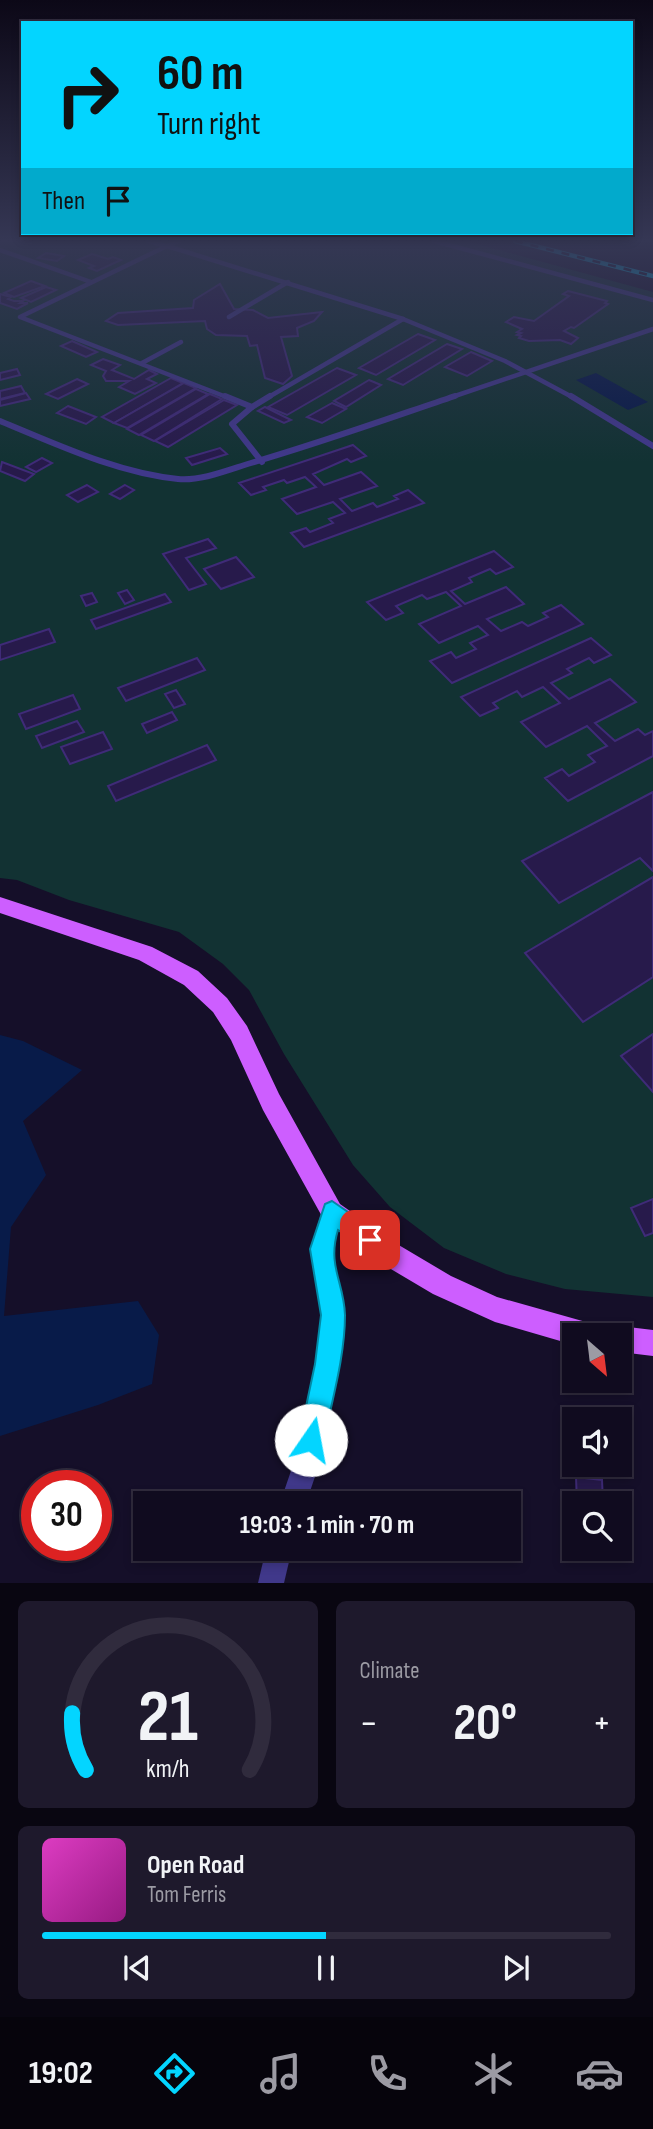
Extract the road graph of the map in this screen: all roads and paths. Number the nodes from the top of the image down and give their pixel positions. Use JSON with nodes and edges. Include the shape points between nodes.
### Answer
{"nodes":[{"id":1,"x":24,"y":315,"type":"edge"},
{"id":2,"x":233,"y":315,"type":"edge"},
{"id":3,"x":390,"y":315,"type":"edge"},
{"id":4,"x":229,"y":317,"type":"dead end"},
{"id":5,"x":403,"y":319,"type":"junction"},
{"id":6,"x":653,"y":329,"type":"edge"},
{"id":7,"x":181,"y":342,"type":"dead end"},
{"id":8,"x":142,"y":363,"type":"junction"},
{"id":9,"x":526,"y":372,"type":"junction"},
{"id":10,"x":252,"y":407,"type":"junction"},
{"id":11,"x":0,"y":421,"type":"edge"},
{"id":12,"x":653,"y":446,"type":"edge"},
{"id":13,"x":262,"y":461,"type":"junction"},
{"id":14,"x":0,"y":905,"type":"edge"},
{"id":15,"x":332,"y":1212,"type":"junction"},
{"id":16,"x":562,"y":1328,"type":"edge"},
{"id":17,"x":632,"y":1340,"type":"edge"},
{"id":18,"x":653,"y":1343,"type":"edge"},
{"id":19,"x":297,"y":1491,"type":"edge"},
{"id":20,"x":276,"y":1561,"type":"edge"},
{"id":21,"x":271,"y":1583,"type":"edge"}],
"edges":[{"from":1,"to":8,"type":"lane","via":[[20,317]]},
{"from":2,"to":4,"type":"lane"},
{"from":3,"to":5,"type":"lane"},
{"from":5,"to":9,"type":"lane"},
{"from":5,"to":10,"type":"lane"},
{"from":6,"to":9,"type":"lane"},
{"from":7,"to":8,"type":"lane"},
{"from":8,"to":10,"type":"lane"},
{"from":9,"to":12,"type":"lane"},
{"from":9,"to":13,"type":"lane"},
{"from":10,"to":13,"type":"lane","via":[[232,424]]},
{"from":11,"to":13,"type":"lane","via":[[157,477],[206,476]]},
{"from":14,"to":15,"type":"main road","via":[[145,953],[201,987],[239,1033]]},
{"from":15,"to":16,"type":"main road","via":[[442,1285],[495,1308]]},
{"from":15,"to":19,"type":"street","via":[[321,1249],[333,1315],[327,1364]]},
{"from":17,"to":18,"type":"main road"},
{"from":20,"to":21,"type":"street"}]}
